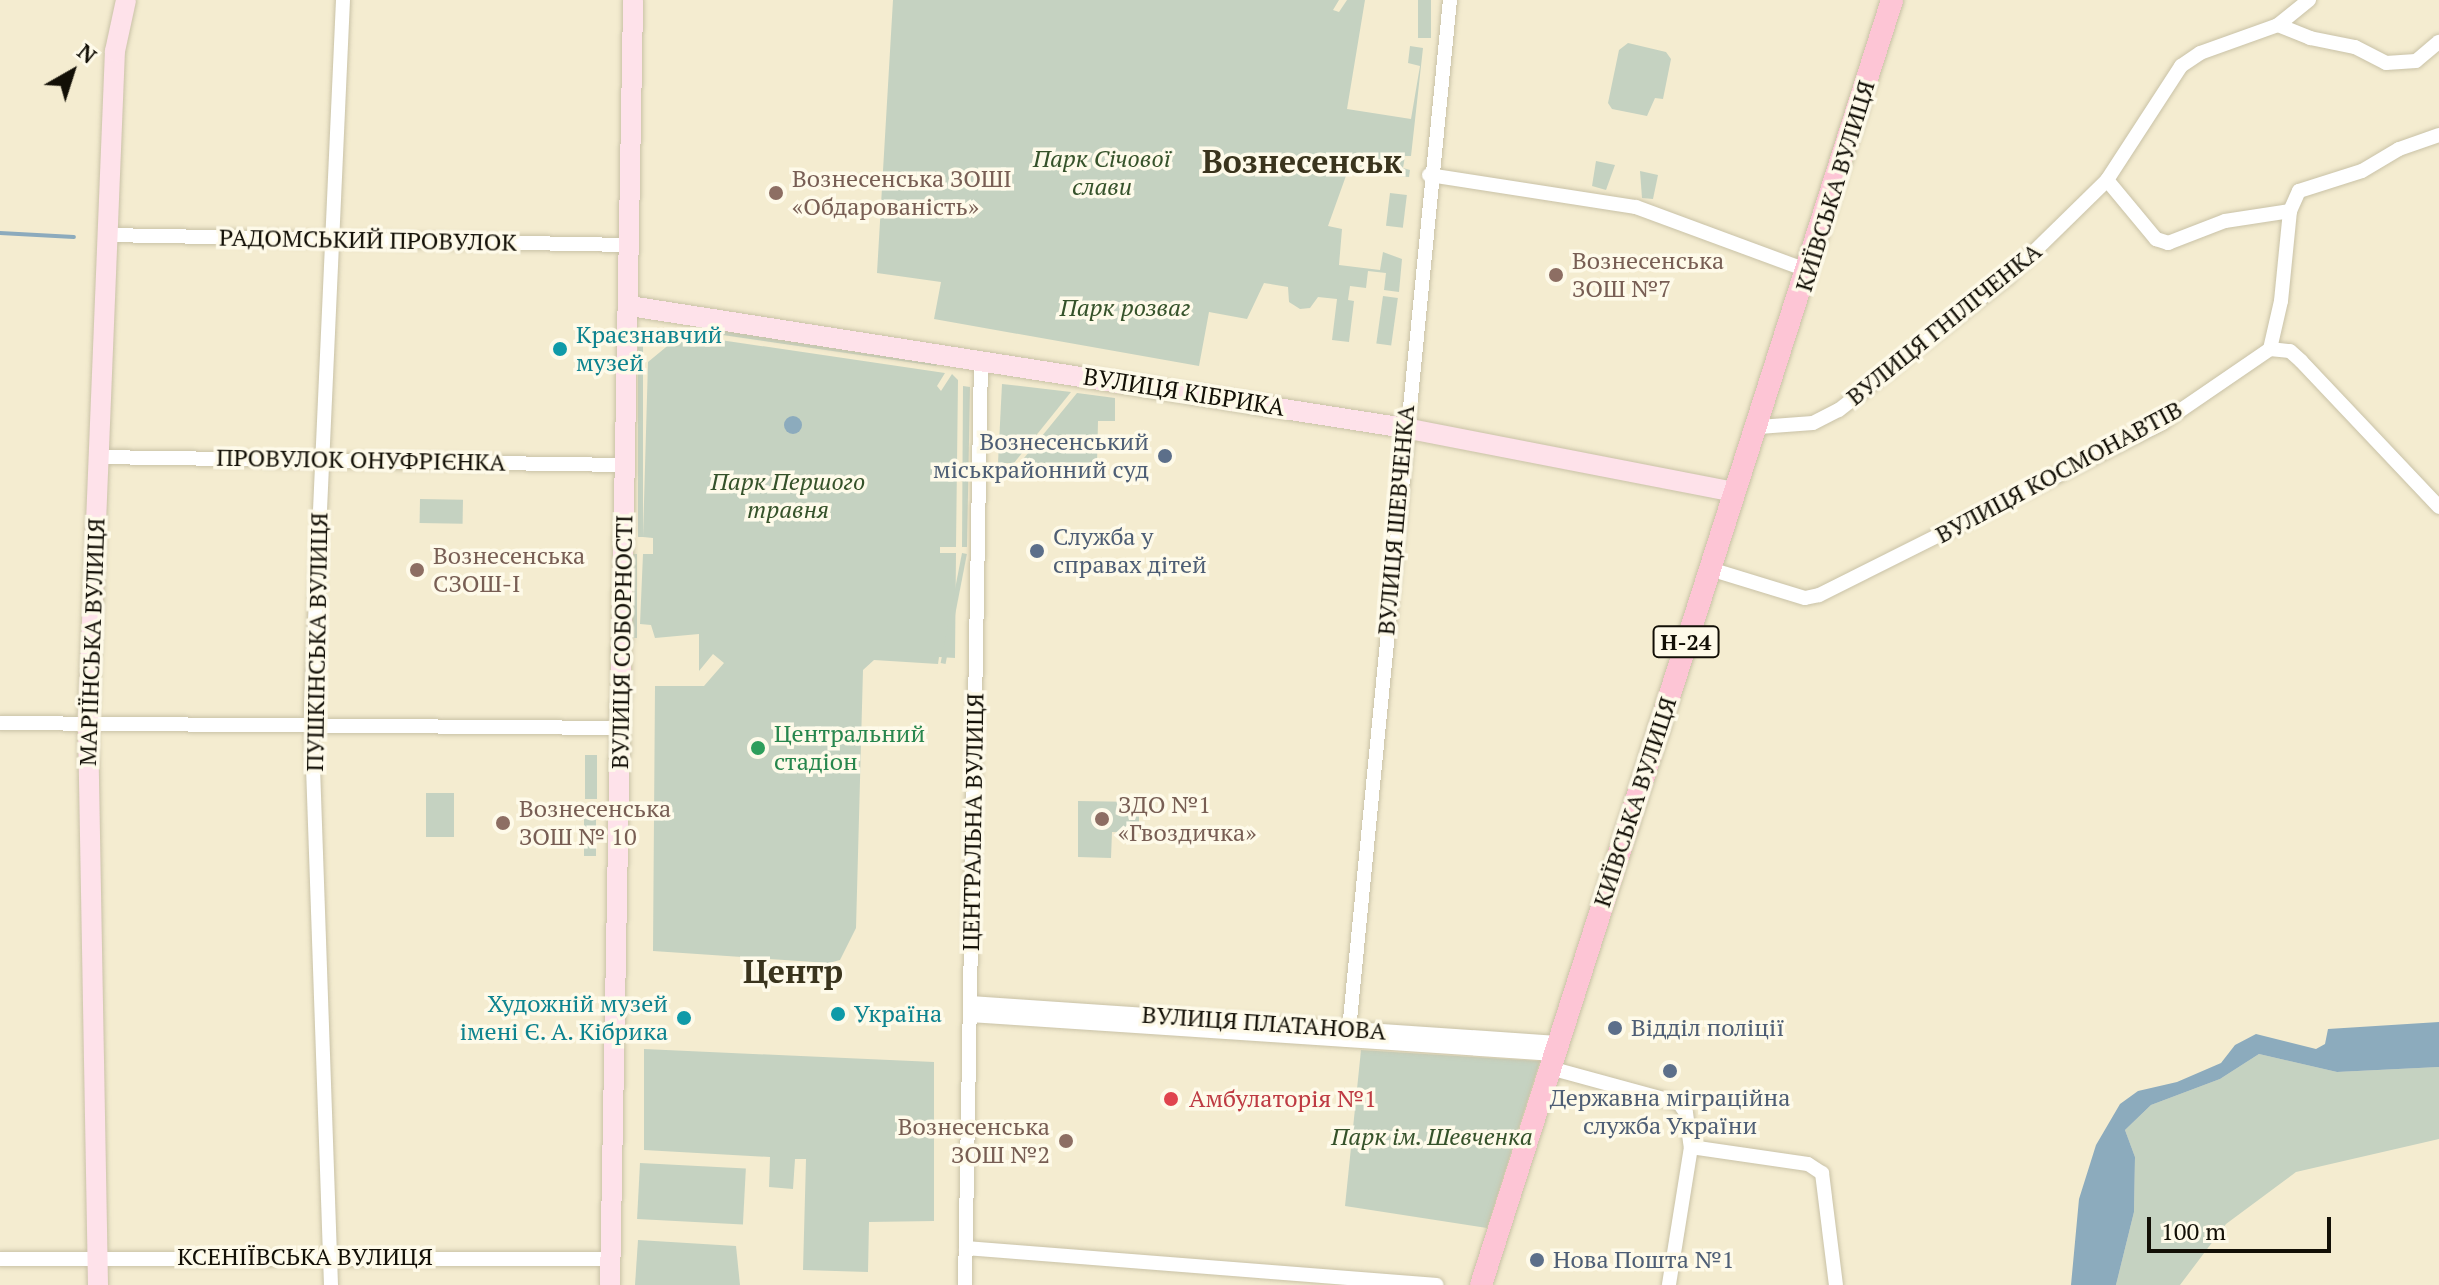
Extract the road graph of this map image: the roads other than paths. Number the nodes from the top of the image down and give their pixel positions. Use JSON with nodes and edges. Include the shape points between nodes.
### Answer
{"nodes":[{"id":1,"x":126,"y":0,"type":"edge"},
{"id":2,"x":343,"y":0,"type":"edge"},
{"id":3,"x":633,"y":0,"type":"edge"},
{"id":4,"x":1450,"y":0,"type":"edge"},
{"id":5,"x":1892,"y":0,"type":"edge"},
{"id":6,"x":2309,"y":0,"type":"edge"},
{"id":7,"x":2278,"y":25,"type":"junction"},
{"id":8,"x":2439,"y":42,"type":"edge"},
{"id":9,"x":2439,"y":135,"type":"edge"},
{"id":10,"x":1429,"y":175,"type":"junction"},
{"id":11,"x":2107,"y":180,"type":"junction"},
{"id":12,"x":2290,"y":211,"type":"junction"},
{"id":13,"x":107,"y":235,"type":"junction"},
{"id":14,"x":330,"y":238,"type":"junction"},
{"id":15,"x":629,"y":245,"type":"junction"},
{"id":16,"x":1809,"y":271,"type":"junction"},
{"id":17,"x":630,"y":306,"type":"junction"},
{"id":18,"x":2270,"y":349,"type":"junction"},
{"id":19,"x":981,"y":359,"type":"junction"},
{"id":20,"x":1759,"y":427,"type":"junction"},
{"id":21,"x":1405,"y":428,"type":"junction"},
{"id":22,"x":97,"y":457,"type":"junction"},
{"id":23,"x":321,"y":459,"type":"junction"},
{"id":24,"x":625,"y":465,"type":"junction"},
{"id":25,"x":1735,"y":492,"type":"junction"},
{"id":26,"x":2439,"y":507,"type":"edge"},
{"id":27,"x":1710,"y":569,"type":"junction"},
{"id":28,"x":88,"y":722,"type":"junction"},
{"id":29,"x":0,"y":723,"type":"edge"},
{"id":30,"x":313,"y":723,"type":"junction"},
{"id":31,"x":621,"y":728,"type":"junction"},
{"id":32,"x":970,"y":1009,"type":"junction"},
{"id":33,"x":1348,"y":1034,"type":"junction"},
{"id":34,"x":1554,"y":1055,"type":"junction"},
{"id":35,"x":1691,"y":1147,"type":"junction"},
{"id":36,"x":966,"y":1248,"type":"junction"},
{"id":37,"x":330,"y":1255,"type":"junction"},
{"id":38,"x":98,"y":1258,"type":"junction"},
{"id":39,"x":0,"y":1259,"type":"edge"},
{"id":40,"x":611,"y":1259,"type":"junction"},
{"id":41,"x":98,"y":1285,"type":"edge"},
{"id":42,"x":331,"y":1285,"type":"edge"},
{"id":43,"x":610,"y":1285,"type":"edge"},
{"id":44,"x":965,"y":1285,"type":"edge"},
{"id":45,"x":1437,"y":1285,"type":"edge"},
{"id":46,"x":1481,"y":1285,"type":"edge"},
{"id":47,"x":1669,"y":1285,"type":"edge"},
{"id":48,"x":1836,"y":1285,"type":"edge"}],
"edges":[{"from":1,"to":13,"type":"main road","name":"МАРІЇНСЬКА ВУЛИЦЯ","via":[[115,51]]},
{"from":2,"to":14,"type":"street","name":"ПУШКІНСЬКА ВУЛИЦЯ"},
{"from":3,"to":15,"type":"main road","name":"ВУЛИЦЯ СОБОРНОСТІ"},
{"from":4,"to":10,"type":"street","name":"ВУЛИЦЯ ШЕВЧЕНКА"},
{"from":5,"to":16,"type":"main road","name":"КИЇВСЬКА ВУЛИЦЯ","number":"Н-24"},
{"from":6,"to":7,"type":"street","name":"ВУЛИЦЯ ГНІЛІЧЕНКА"},
{"from":7,"to":8,"type":"street","via":[[2355,47],[2386,63],[2416,61]]},
{"from":7,"to":11,"type":"street","name":"ВУЛИЦЯ ГНІЛІЧЕНКА","via":[[2200,53],[2181,66]]},
{"from":9,"to":12,"type":"street","via":[[2399,149],[2362,171],[2317,181],[2299,191]]},
{"from":10,"to":16,"type":"street","via":[[1636,207]]},
{"from":10,"to":21,"type":"street","name":"ВУЛИЦЯ ШЕВЧЕНКА"},
{"from":11,"to":12,"type":"street","via":[[2156,239],[2168,243],[2225,221]]},
{"from":11,"to":20,"type":"street","name":"ВУЛИЦЯ ГНІЛІЧЕНКА","via":[[2007,278],[1839,410],[1813,423]]},
{"from":12,"to":18,"type":"street","via":[[2281,301]]},
{"from":13,"to":14,"type":"street","name":"РАДОМСЬКИЙ ПРОВУЛОК"},
{"from":13,"to":22,"type":"main road","name":"МАРІЇНСЬКА ВУЛИЦЯ"},
{"from":14,"to":15,"type":"street","name":"РАДОМСЬКИЙ ПРОВУЛОК"},
{"from":14,"to":23,"type":"street","name":"ПУШКІНСЬКА ВУЛИЦЯ"},
{"from":15,"to":17,"type":"main road","name":"ВУЛИЦЯ СОБОРНОСТІ"},
{"from":16,"to":20,"type":"main road","name":"КИЇВСЬКА ВУЛИЦЯ","number":"Н-24"},
{"from":17,"to":19,"type":"main road","name":"ВУЛИЦЯ КІБРИКА"},
{"from":17,"to":24,"type":"main road","name":"ВУЛИЦЯ СОБОРНОСТІ"},
{"from":18,"to":26,"type":"street","via":[[2290,351],[2301,361]]},
{"from":18,"to":27,"type":"street","name":"ВУЛИЦЯ КОСМОНАВТІВ","via":[[2162,423],[1819,595],[1805,598]]},
{"from":19,"to":21,"type":"main road","name":"ВУЛИЦЯ КІБРИКА"},
{"from":19,"to":32,"type":"street","name":"ЦЕНТРАЛЬНА ВУЛИЦЯ"},
{"from":20,"to":25,"type":"main road","name":"КИЇВСЬКА ВУЛИЦЯ","number":"Н-24"},
{"from":21,"to":25,"type":"main road","name":"ВУЛИЦЯ КІБРИКА"},
{"from":21,"to":33,"type":"street","name":"ВУЛИЦЯ ШЕВЧЕНКА"},
{"from":22,"to":23,"type":"street","name":"ПРОВУЛОК ОНУФРІЄНКА"},
{"from":22,"to":28,"type":"main road","name":"МАРІЇНСЬКА ВУЛИЦЯ"},
{"from":23,"to":24,"type":"street","name":"ПРОВУЛОК ОНУФРІЄНКА"},
{"from":23,"to":30,"type":"street","name":"ПУШКІНСЬКА ВУЛИЦЯ"},
{"from":24,"to":31,"type":"main road","name":"ВУЛИЦЯ СОБОРНОСТІ"},
{"from":25,"to":27,"type":"main road","name":"КИЇВСЬКА ВУЛИЦЯ","number":"Н-24"},
{"from":27,"to":34,"type":"main road","name":"КИЇВСЬКА ВУЛИЦЯ","number":"Н-24"},
{"from":28,"to":29,"type":"street"},
{"from":28,"to":30,"type":"street"},
{"from":28,"to":38,"type":"main road","name":"МАРІЇНСЬКА ВУЛИЦЯ"},
{"from":30,"to":31,"type":"street"},
{"from":30,"to":37,"type":"street","name":"ПУШКІНСЬКА ВУЛИЦЯ"},
{"from":31,"to":40,"type":"main road","name":"ВУЛИЦЯ СОБОРНОСТІ"},
{"from":32,"to":33,"type":"street","name":"ВУЛИЦЯ ПЛАТАНОВА"},
{"from":32,"to":36,"type":"street","name":"ЦЕНТРАЛЬНА ВУЛИЦЯ"},
{"from":33,"to":34,"type":"street","name":"ВУЛИЦЯ ПЛАТАНОВА"},
{"from":34,"to":35,"type":"street","name":"ВУЛИЦЯ ПЛАТАНОВА","via":[[1679,1103],[1686,1113]]},
{"from":34,"to":46,"type":"main road","name":"КИЇВСЬКА ВУЛИЦЯ","number":"Н-24"},
{"from":35,"to":47,"type":"street"},
{"from":35,"to":48,"type":"street","via":[[1808,1164],[1822,1173]]},
{"from":36,"to":44,"type":"street","name":"ЦЕНТРАЛЬНА ВУЛИЦЯ"},
{"from":36,"to":45,"type":"street"},
{"from":37,"to":38,"type":"street","name":"КСЕНІЇВСЬКА ВУЛИЦЯ"},
{"from":37,"to":40,"type":"street","name":"КСЕНІЇВСЬКА ВУЛИЦЯ"},
{"from":37,"to":42,"type":"street","name":"ПУШКІНСЬКА ВУЛИЦЯ"},
{"from":38,"to":39,"type":"street","name":"КСЕНІЇВСЬКА ВУЛИЦЯ"},
{"from":38,"to":41,"type":"main road","name":"МАРІЇНСЬКА ВУЛИЦЯ"},
{"from":40,"to":43,"type":"main road","name":"ВУЛИЦЯ СОБОРНОСТІ"}]}
